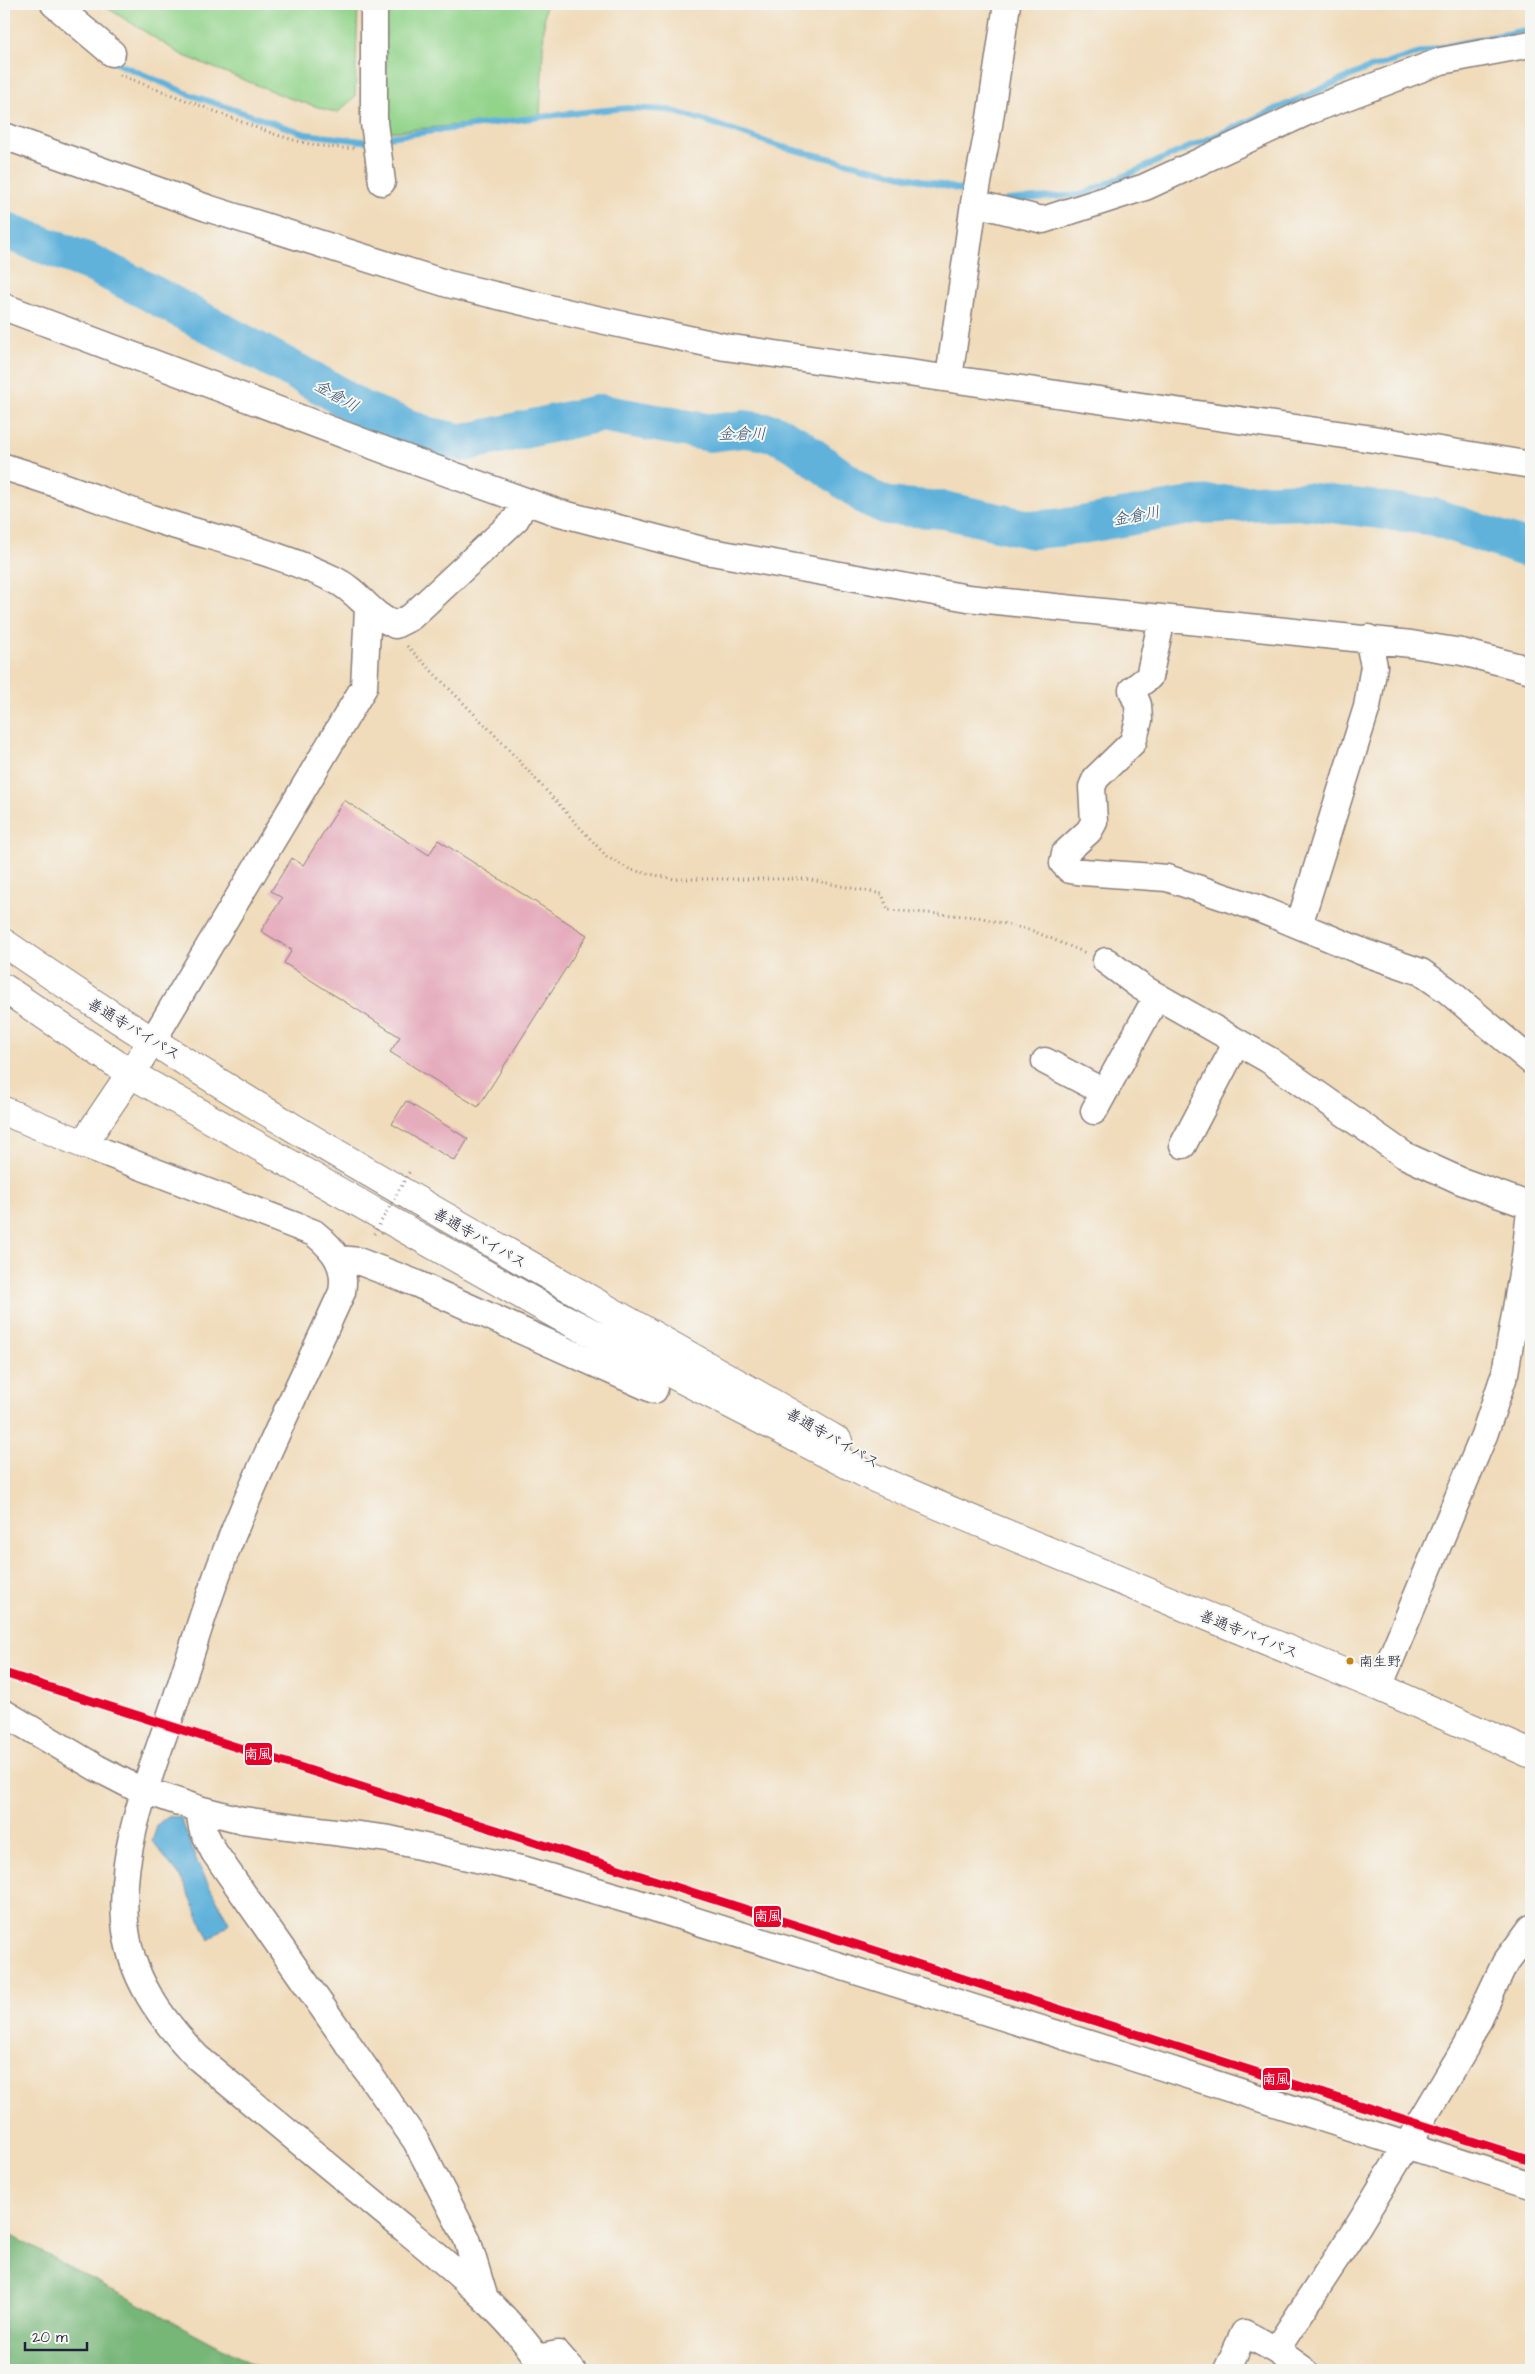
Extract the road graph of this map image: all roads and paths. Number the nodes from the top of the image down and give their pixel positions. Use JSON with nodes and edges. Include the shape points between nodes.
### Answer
{"nodes":[{"id":1,"x":54,"y":4,"type":"edge"},
{"id":2,"x":374,"y":4,"type":"edge"},
{"id":3,"x":1007,"y":4,"type":"edge"},
{"id":4,"x":1531,"y":44,"type":"edge"},
{"id":5,"x":113,"y":63,"type":"joint"},
{"id":6,"x":4,"y":136,"type":"edge"},
{"id":7,"x":376,"y":141,"type":"junction"},
{"id":8,"x":382,"y":182,"type":"dead end"},
{"id":9,"x":975,"y":196,"type":"junction"},
{"id":10,"x":4,"y":307,"type":"edge"},
{"id":11,"x":949,"y":378,"type":"junction"},
{"id":12,"x":1531,"y":465,"type":"edge"},
{"id":13,"x":4,"y":467,"type":"edge"},
{"id":14,"x":525,"y":500,"type":"junction"},
{"id":15,"x":368,"y":609,"type":"junction"},
{"id":16,"x":1162,"y":619,"type":"junction"},
{"id":17,"x":1368,"y":638,"type":"junction"},
{"id":18,"x":406,"y":645,"type":"dead end"},
{"id":19,"x":1531,"y":670,"type":"edge"},
{"id":20,"x":1299,"y":925,"type":"junction"},
{"id":21,"x":4,"y":944,"type":"edge"},
{"id":22,"x":1106,"y":961,"type":"joint"},
{"id":23,"x":4,"y":988,"type":"edge"},
{"id":24,"x":1157,"y":996,"type":"junction"},
{"id":25,"x":153,"y":1040,"type":"junction"},
{"id":26,"x":1237,"y":1042,"type":"junction"},
{"id":27,"x":1045,"y":1061,"type":"dead end"},
{"id":28,"x":1531,"y":1061,"type":"edge"},
{"id":29,"x":131,"y":1074,"type":"junction"},
{"id":30,"x":4,"y":1111,"type":"edge"},
{"id":31,"x":83,"y":1144,"type":"junction"},
{"id":32,"x":1183,"y":1144,"type":"dead end"},
{"id":33,"x":410,"y":1171,"type":"dead end"},
{"id":34,"x":1531,"y":1204,"type":"edge"},
{"id":35,"x":374,"y":1234,"type":"dead end"},
{"id":36,"x":340,"y":1259,"type":"junction"},
{"id":37,"x":654,"y":1390,"type":"dead end"},
{"id":38,"x":966,"y":1518,"type":"junction"},
{"id":39,"x":1379,"y":1687,"type":"junction"},
{"id":40,"x":4,"y":1713,"type":"edge"},
{"id":41,"x":1531,"y":1754,"type":"edge"},
{"id":42,"x":145,"y":1790,"type":"junction"},
{"id":43,"x":199,"y":1809,"type":"junction"},
{"id":44,"x":1531,"y":1928,"type":"edge"},
{"id":45,"x":1407,"y":2145,"type":"junction"},
{"id":46,"x":1531,"y":2185,"type":"edge"},
{"id":47,"x":485,"y":2300,"type":"junction"},
{"id":48,"x":1276,"y":2350,"type":"junction"},
{"id":49,"x":541,"y":2364,"type":"edge"},
{"id":50,"x":572,"y":2370,"type":"edge"},
{"id":51,"x":1227,"y":2370,"type":"edge"},
{"id":52,"x":1304,"y":2370,"type":"edge"}],
"edges":[{"from":1,"to":5,"type":"street"},
{"from":2,"to":7,"type":"street"},
{"from":3,"to":9,"type":"street"},
{"from":4,"to":9,"type":"street","via":[[1441,61],[1309,111],[1145,187],[1043,220]]},
{"from":5,"to":7,"type":"path","via":[[247,124],[297,140],[338,148]]},
{"from":6,"to":11,"type":"street","via":[[207,208],[448,284],[725,347]]},
{"from":7,"to":8,"type":"street"},
{"from":9,"to":11,"type":"street"},
{"from":10,"to":14,"type":"street"},
{"from":11,"to":12,"type":"street","via":[[1374,439]]},
{"from":13,"to":15,"type":"street","via":[[288,561],[336,581],[358,596]]},
{"from":14,"to":15,"type":"street","via":[[516,519],[411,616],[395,624]]},
{"from":14,"to":16,"type":"street","via":[[556,512],[706,551],[968,598]]},
{"from":15,"to":25,"type":"street","via":[[364,687]]},
{"from":16,"to":17,"type":"street"},
{"from":16,"to":20,"type":"street","via":[[1150,677],[1132,690],[1139,720],[1133,742],[1096,778],[1092,787],[1094,822],[1065,853],[1063,863],[1070,870],[1083,872],[1167,878]]},
{"from":17,"to":19,"type":"street","via":[[1462,652]]},
{"from":17,"to":20,"type":"street","via":[[1374,666],[1368,707]]},
{"from":18,"to":22,"type":"path","via":[[608,857],[631,870],[674,879],[806,879],[882,894],[888,910],[978,917],[1033,932]]},
{"from":20,"to":28,"type":"street","via":[[1421,972]]},
{"from":21,"to":25,"type":"main road","name":"善通寺バイパス"},
{"from":22,"to":24,"type":"street"},
{"from":23,"to":29,"type":"main road","name":"善通寺バイパス"},
{"from":24,"to":26,"type":"street"},
{"from":24,"to":27,"type":"street","via":[[1099,1102]]},
{"from":25,"to":29,"type":"main road"},
{"from":25,"to":38,"type":"main road","name":"善通寺バイパス","via":[[391,1187],[750,1390]]},
{"from":26,"to":32,"type":"street"},
{"from":26,"to":34,"type":"street","via":[[1269,1060],[1404,1155],[1461,1181]]},
{"from":29,"to":31,"type":"main road"},
{"from":29,"to":38,"type":"main road","name":"善通寺バイパス","via":[[560,1316],[870,1476]]},
{"from":30,"to":31,"type":"main road"},
{"from":31,"to":36,"type":"street","via":[[314,1233]]},
{"from":33,"to":35,"type":"path","bridge":true},
{"from":34,"to":39,"type":"street","via":[[1505,1374],[1484,1435]]},
{"from":36,"to":37,"type":"street","via":[[358,1261],[415,1283]]},
{"from":36,"to":42,"type":"street","via":[[344,1282],[342,1292],[227,1547]]},
{"from":38,"to":39,"type":"main road","name":"善通寺バイパス"},
{"from":39,"to":41,"type":"main road","name":"善通寺バイパス"},
{"from":40,"to":42,"type":"street","via":[[96,1768]]},
{"from":42,"to":43,"type":"street"},
{"from":42,"to":47,"type":"street","via":[[130,1840],[125,1921],[132,1958],[146,1993],[170,2028],[197,2057],[417,2239]]},
{"from":43,"to":45,"type":"street","via":[[242,1820],[389,1839],[525,1870]]},
{"from":43,"to":47,"type":"street","via":[[202,1828],[214,1852],[416,2141],[467,2239]]},
{"from":44,"to":45,"type":"street","via":[[1505,1963],[1466,2046]]},
{"from":45,"to":46,"type":"street"},
{"from":45,"to":48,"type":"street"},
{"from":47,"to":49,"type":"street"},
{"from":48,"to":51,"type":"street","via":[[1244,2333]]},
{"from":48,"to":52,"type":"street"},
{"from":49,"to":50,"type":"street","via":[[558,2354]]}]}
